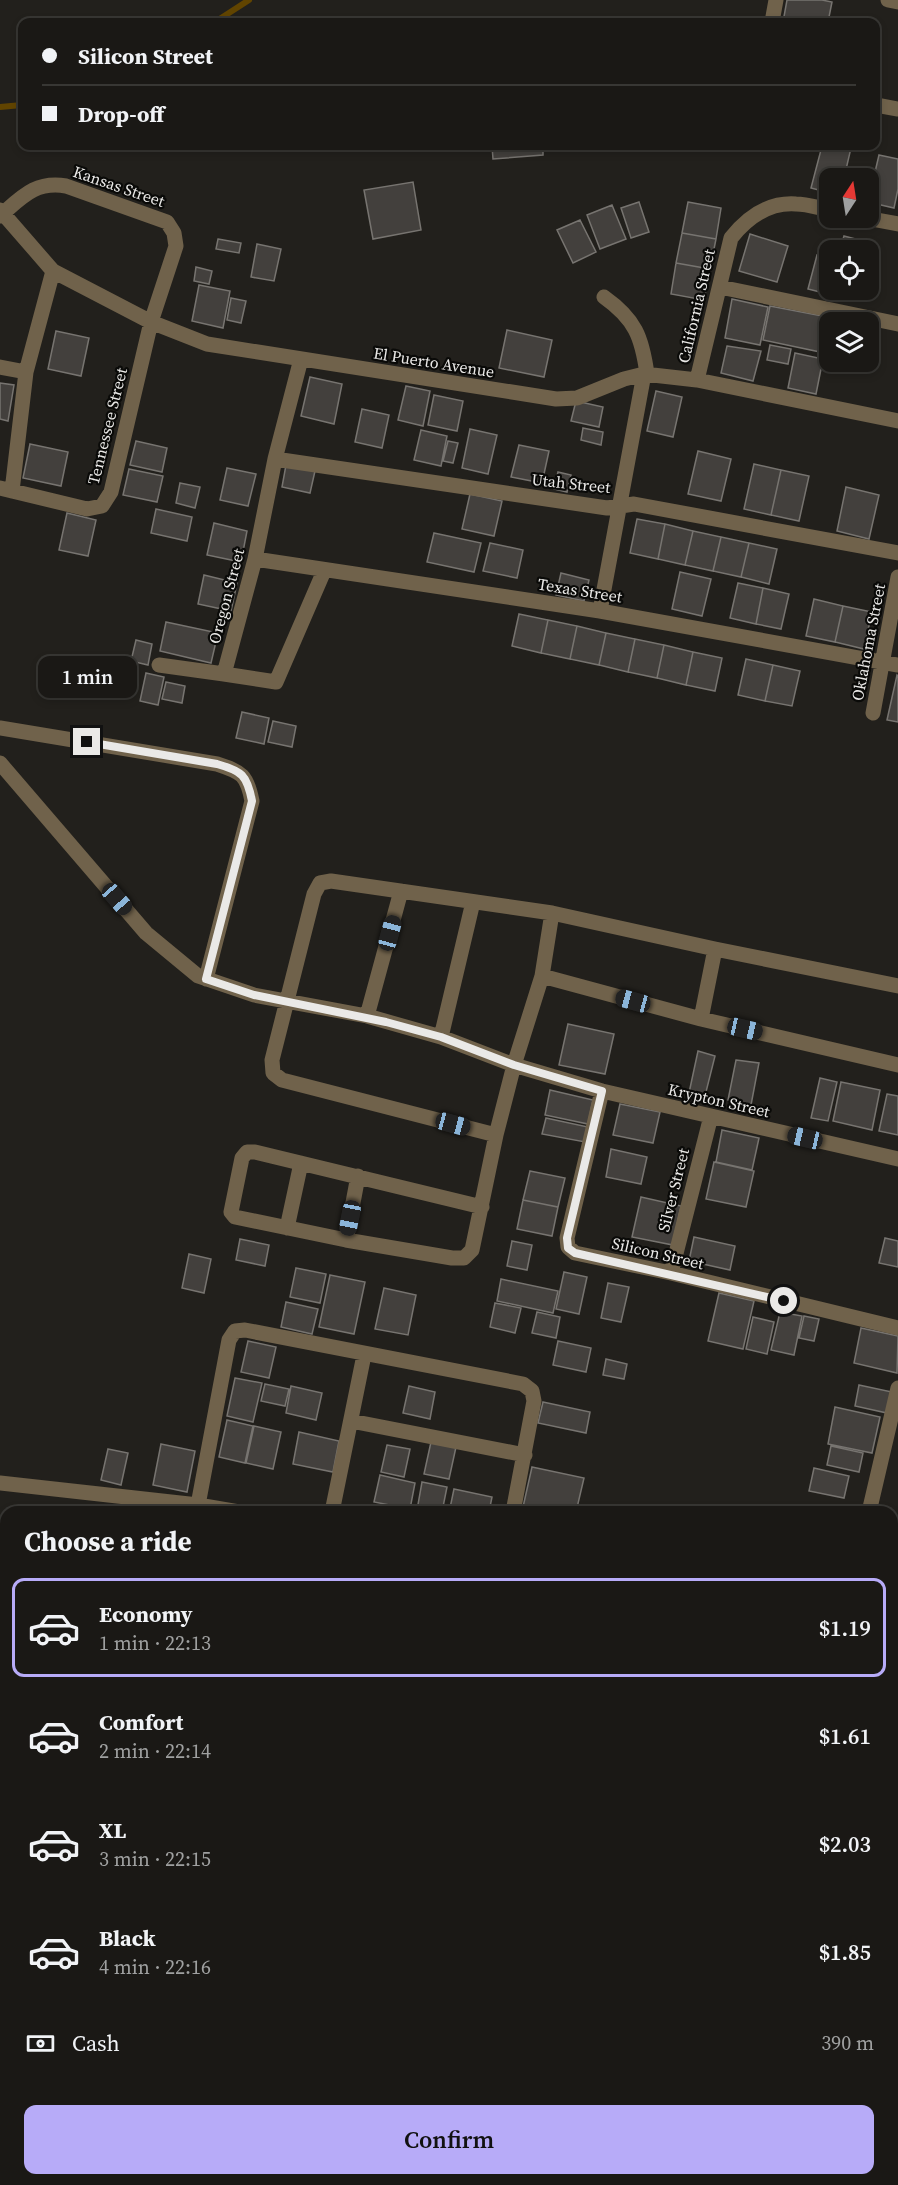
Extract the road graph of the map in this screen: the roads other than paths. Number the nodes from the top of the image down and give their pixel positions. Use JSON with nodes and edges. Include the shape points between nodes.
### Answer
{"nodes":[{"id":1,"x":776,"y":0,"type":"edge"},
{"id":2,"x":888,"y":0,"type":"edge"},
{"id":3,"x":898,"y":2,"type":"edge"},
{"id":4,"x":773,"y":18,"type":"edge"},
{"id":5,"x":880,"y":106,"type":"edge"},
{"id":6,"x":898,"y":109,"type":"edge"},
{"id":7,"x":819,"y":208,"type":"edge"},
{"id":8,"x":1,"y":213,"type":"edge"},
{"id":9,"x":879,"y":220,"type":"edge"},
{"id":10,"x":898,"y":224,"type":"edge"},
{"id":11,"x":53,"y":271,"type":"junction"},
{"id":12,"x":720,"y":287,"type":"junction"},
{"id":13,"x":603,"y":297,"type":"dead end"},
{"id":14,"x":151,"y":322,"type":"junction"},
{"id":15,"x":898,"y":324,"type":"edge"},
{"id":16,"x":301,"y":359,"type":"junction"},
{"id":17,"x":0,"y":367,"type":"edge"},
{"id":18,"x":26,"y":372,"type":"junction"},
{"id":19,"x":645,"y":374,"type":"junction"},
{"id":20,"x":697,"y":380,"type":"junction"},
{"id":21,"x":898,"y":421,"type":"edge"},
{"id":22,"x":274,"y":459,"type":"junction"},
{"id":23,"x":6,"y":489,"type":"edge"},
{"id":24,"x":621,"y":505,"type":"junction"},
{"id":25,"x":898,"y":553,"type":"edge"},
{"id":26,"x":255,"y":560,"type":"junction"},
{"id":27,"x":324,"y":571,"type":"junction"},
{"id":28,"x":898,"y":577,"type":"edge"},
{"id":29,"x":600,"y":611,"type":"junction"},
{"id":30,"x":882,"y":662,"type":"junction"},
{"id":31,"x":159,"y":665,"type":"dead end"},
{"id":32,"x":898,"y":665,"type":"edge"},
{"id":33,"x":224,"y":674,"type":"junction"},
{"id":34,"x":873,"y":713,"type":"dead end"},
{"id":35,"x":0,"y":728,"type":"edge"},
{"id":36,"x":0,"y":763,"type":"edge"},
{"id":37,"x":401,"y":891,"type":"junction"},
{"id":38,"x":473,"y":902,"type":"junction"},
{"id":39,"x":552,"y":913,"type":"junction"},
{"id":40,"x":715,"y":950,"type":"junction"},
{"id":41,"x":542,"y":976,"type":"junction"},
{"id":42,"x":206,"y":979,"type":"junction"},
{"id":43,"x":898,"y":986,"type":"edge"},
{"id":44,"x":286,"y":1001,"type":"junction"},
{"id":45,"x":367,"y":1017,"type":"junction"},
{"id":46,"x":701,"y":1019,"type":"junction"},
{"id":47,"x":441,"y":1037,"type":"junction"},
{"id":48,"x":514,"y":1065,"type":"junction"},
{"id":49,"x":898,"y":1065,"type":"edge"},
{"id":50,"x":602,"y":1091,"type":"junction"},
{"id":51,"x":711,"y":1116,"type":"junction"},
{"id":52,"x":496,"y":1135,"type":"junction"},
{"id":53,"x":898,"y":1159,"type":"edge"},
{"id":54,"x":301,"y":1163,"type":"junction"},
{"id":55,"x":358,"y":1176,"type":"junction"},
{"id":56,"x":482,"y":1207,"type":"junction"},
{"id":57,"x":287,"y":1228,"type":"junction"},
{"id":58,"x":346,"y":1240,"type":"junction"},
{"id":59,"x":671,"y":1273,"type":"junction"},
{"id":60,"x":898,"y":1328,"type":"edge"},
{"id":61,"x":364,"y":1355,"type":"junction"},
{"id":62,"x":898,"y":1388,"type":"edge"},
{"id":63,"x":351,"y":1421,"type":"junction"},
{"id":64,"x":525,"y":1455,"type":"junction"},
{"id":65,"x":0,"y":1483,"type":"edge"},
{"id":66,"x":198,"y":1505,"type":"junction"},
{"id":67,"x":204,"y":1506,"type":"edge"},
{"id":68,"x":334,"y":1506,"type":"edge"},
{"id":69,"x":514,"y":1506,"type":"edge"},
{"id":70,"x":870,"y":1506,"type":"edge"}],
"edges":[{"from":1,"to":4,"type":"street"},
{"from":2,"to":3,"type":"street"},
{"from":5,"to":6,"type":"street"},
{"from":7,"to":12,"type":"street","name":"California Street","via":[[795,203],[754,215],[731,238]]},
{"from":8,"to":11,"type":"street","name":"El Puerto Avenue"},
{"from":8,"to":14,"type":"street","name":"Kansas Street","via":[[39,186],[52,183],[167,222],[176,246]]},
{"from":9,"to":10,"type":"street"},
{"from":11,"to":14,"type":"street","name":"El Puerto Avenue"},
{"from":11,"to":18,"type":"street"},
{"from":12,"to":15,"type":"street"},
{"from":12,"to":20,"type":"street","name":"California Street"},
{"from":13,"to":19,"type":"street","via":[[631,320],[642,346]]},
{"from":14,"to":16,"type":"street","name":"El Puerto Avenue","via":[[207,344]]},
{"from":14,"to":23,"type":"street","name":"Tennessee Street","via":[[111,492],[102,506],[87,509]]},
{"from":16,"to":19,"type":"street","name":"El Puerto Avenue","via":[[556,399],[577,398]]},
{"from":16,"to":22,"type":"street","name":"Oregon Street"},
{"from":17,"to":18,"type":"street"},
{"from":18,"to":23,"type":"street"},
{"from":19,"to":20,"type":"street","name":"El Puerto Avenue"},
{"from":19,"to":24,"type":"street"},
{"from":20,"to":21,"type":"street","name":"El Puerto Avenue"},
{"from":22,"to":24,"type":"street","name":"Utah Street","via":[[607,508]]},
{"from":22,"to":26,"type":"street","name":"Oregon Street"},
{"from":24,"to":25,"type":"street","name":"Utah Street","via":[[634,504]]},
{"from":24,"to":29,"type":"street"},
{"from":26,"to":27,"type":"street","name":"Texas Street"},
{"from":26,"to":33,"type":"street","name":"Oregon Street"},
{"from":27,"to":29,"type":"street","name":"Texas Street"},
{"from":27,"to":33,"type":"street","via":[[276,682]]},
{"from":28,"to":30,"type":"street","name":"Oklahoma Street"},
{"from":29,"to":30,"type":"street","name":"Texas Street"},
{"from":30,"to":32,"type":"street","name":"Texas Street"},
{"from":30,"to":34,"type":"street","name":"Oklahoma Street"},
{"from":31,"to":33,"type":"street"},
{"from":35,"to":42,"type":"street","via":[[217,764],[243,775],[252,801]]},
{"from":36,"to":42,"type":"street","name":"Krypton Street","via":[[146,933]]},
{"from":37,"to":38,"type":"street"},
{"from":37,"to":44,"type":"street","via":[[331,881],[320,883]]},
{"from":37,"to":45,"type":"street"},
{"from":38,"to":39,"type":"street"},
{"from":38,"to":47,"type":"street"},
{"from":39,"to":40,"type":"street"},
{"from":39,"to":41,"type":"street"},
{"from":40,"to":43,"type":"street"},
{"from":40,"to":46,"type":"street"},
{"from":41,"to":46,"type":"street"},
{"from":41,"to":48,"type":"street"},
{"from":42,"to":44,"type":"street","name":"Krypton Street"},
{"from":44,"to":45,"type":"street","name":"Krypton Street"},
{"from":44,"to":52,"type":"street","via":[[272,1060],[273,1073],[282,1080]]},
{"from":45,"to":47,"type":"street","name":"Krypton Street"},
{"from":46,"to":49,"type":"street"},
{"from":47,"to":48,"type":"street","name":"Krypton Street"},
{"from":48,"to":50,"type":"street","name":"Krypton Street"},
{"from":48,"to":52,"type":"street"},
{"from":50,"to":51,"type":"street","name":"Krypton Street"},
{"from":50,"to":59,"type":"street","name":"Silicon Street","via":[[567,1238],[568,1248],[575,1253]]},
{"from":51,"to":53,"type":"street","name":"Krypton Street"},
{"from":51,"to":59,"type":"street","name":"Silver Street"},
{"from":52,"to":56,"type":"street"},
{"from":54,"to":55,"type":"street"},
{"from":54,"to":57,"type":"street"},
{"from":54,"to":57,"type":"street","via":[[255,1152],[247,1152],[242,1158],[231,1212],[235,1217]]},
{"from":55,"to":56,"type":"street"},
{"from":55,"to":58,"type":"street"},
{"from":56,"to":58,"type":"street","via":[[472,1250],[464,1258]]},
{"from":57,"to":58,"type":"street"},
{"from":59,"to":60,"type":"street","name":"Silicon Street"},
{"from":61,"to":63,"type":"street"},
{"from":61,"to":64,"type":"street","via":[[524,1384],[532,1391],[534,1401]]},
{"from":61,"to":66,"type":"street","via":[[235,1331],[229,1340]]},
{"from":62,"to":70,"type":"street"},
{"from":63,"to":64,"type":"street"},
{"from":63,"to":68,"type":"street"},
{"from":64,"to":69,"type":"street"},
{"from":65,"to":66,"type":"street"},
{"from":66,"to":67,"type":"street"}]}
